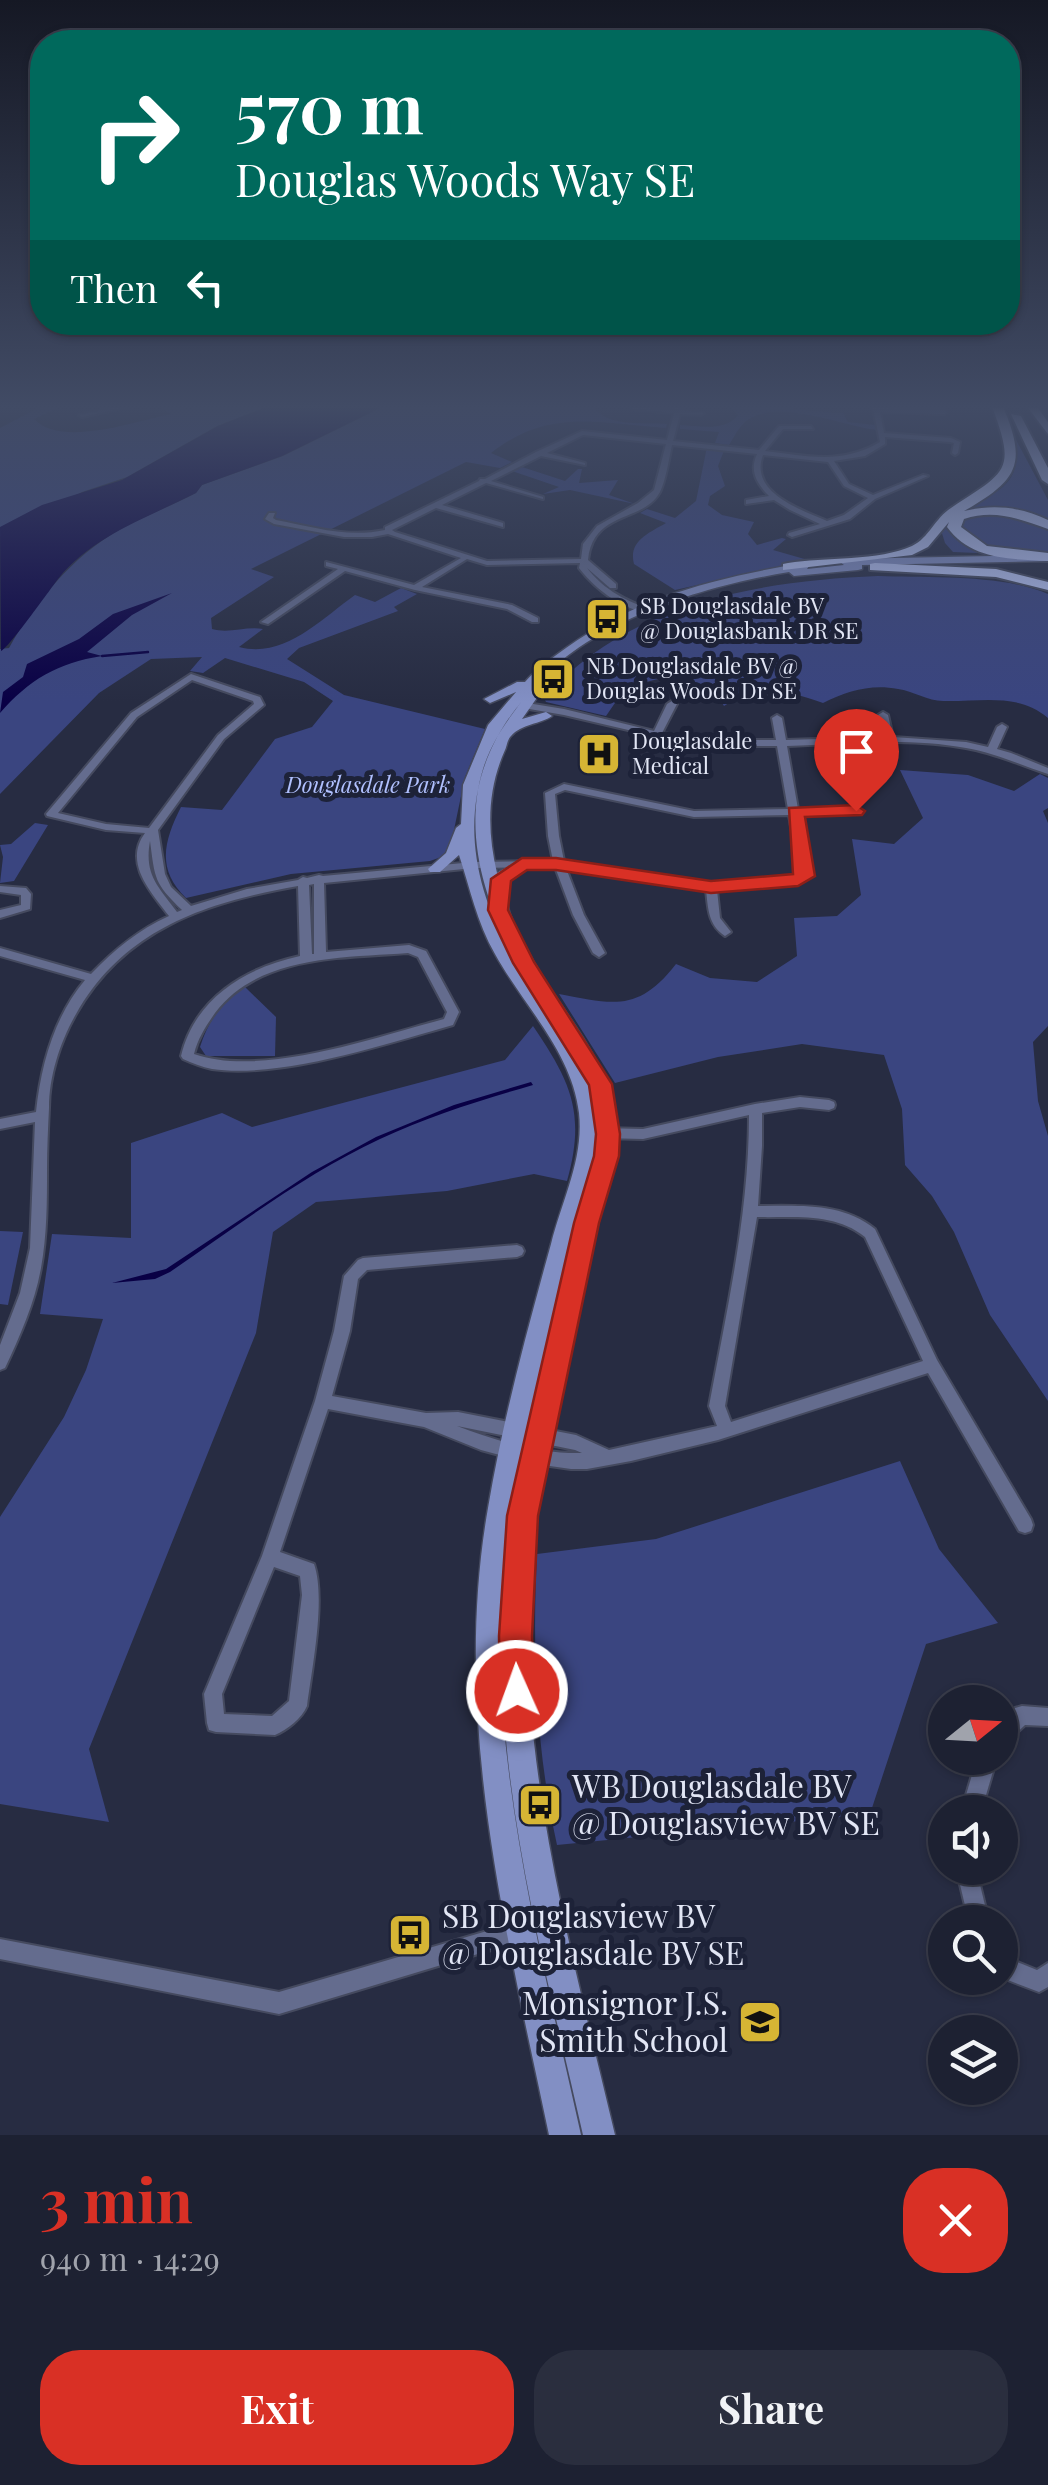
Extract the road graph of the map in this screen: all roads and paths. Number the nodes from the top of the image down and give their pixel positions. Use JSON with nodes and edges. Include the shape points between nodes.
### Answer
{"nodes":[{"id":1,"x":433,"y":504,"type":"joint"},
{"id":2,"x":646,"y":504,"type":"edge"},
{"id":3,"x":789,"y":504,"type":"edge"},
{"id":4,"x":866,"y":504,"type":"edge"},
{"id":5,"x":968,"y":504,"type":"edge"},
{"id":6,"x":272,"y":516,"type":"dead end"},
{"id":7,"x":827,"y":524,"type":"junction"},
{"id":8,"x":500,"y":525,"type":"dead end"},
{"id":9,"x":1048,"y":525,"type":"edge"},
{"id":10,"x":937,"y":527,"type":"junction"},
{"id":11,"x":387,"y":532,"type":"junction"},
{"id":12,"x":792,"y":535,"type":"dead end"},
{"id":13,"x":464,"y":558,"type":"junction"},
{"id":14,"x":954,"y":558,"type":"junction"},
{"id":15,"x":1048,"y":559,"type":"edge"},
{"id":16,"x":585,"y":562,"type":"junction"},
{"id":17,"x":329,"y":564,"type":"dead end"},
{"id":18,"x":971,"y":564,"type":"junction"},
{"id":19,"x":788,"y":567,"type":"junction"},
{"id":20,"x":862,"y":567,"type":"junction"},
{"id":21,"x":344,"y":568,"type":"junction"},
{"id":22,"x":1048,"y":586,"type":"edge"},
{"id":23,"x":415,"y":588,"type":"junction"},
{"id":24,"x":642,"y":606,"type":"junction"},
{"id":25,"x":535,"y":620,"type":"dead end"},
{"id":26,"x":266,"y":622,"type":"dead end"},
{"id":27,"x":530,"y":680,"type":"junction"},
{"id":28,"x":490,"y":699,"type":"dead end"},
{"id":29,"x":672,"y":704,"type":"dead end"},
{"id":30,"x":518,"y":705,"type":"junction"},
{"id":31,"x":883,"y":715,"type":"dead end"},
{"id":32,"x":546,"y":716,"type":"junction"},
{"id":33,"x":777,"y":718,"type":"dead end"},
{"id":34,"x":587,"y":720,"type":"junction"},
{"id":35,"x":1002,"y":726,"type":"dead end"},
{"id":36,"x":507,"y":734,"type":"junction"},
{"id":37,"x":657,"y":734,"type":"junction"},
{"id":38,"x":889,"y":739,"type":"junction"},
{"id":39,"x":784,"y":744,"type":"junction"},
{"id":40,"x":992,"y":750,"type":"junction"},
{"id":41,"x":1048,"y":771,"type":"edge"},
{"id":42,"x":856,"y":811,"type":"dead end"},
{"id":43,"x":795,"y":812,"type":"junction"},
{"id":44,"x":466,"y":824,"type":"junction"},
{"id":45,"x":154,"y":831,"type":"junction"},
{"id":46,"x":522,"y":864,"type":"junction"},
{"id":47,"x":556,"y":864,"type":"junction"},
{"id":48,"x":477,"y":865,"type":"junction"},
{"id":49,"x":435,"y":868,"type":"junction"},
{"id":50,"x":319,"y":878,"type":"junction"},
{"id":51,"x":303,"y":880,"type":"junction"},
{"id":52,"x":711,"y":887,"type":"junction"},
{"id":53,"x":0,"y":889,"type":"edge"},
{"id":54,"x":188,"y":910,"type":"junction"},
{"id":55,"x":498,"y":910,"type":"junction"},
{"id":56,"x":0,"y":914,"type":"edge"},
{"id":57,"x":175,"y":917,"type":"junction"},
{"id":58,"x":724,"y":932,"type":"dead end"},
{"id":59,"x":0,"y":952,"type":"edge"},
{"id":60,"x":599,"y":953,"type":"dead end"},
{"id":61,"x":320,"y":956,"type":"junction"},
{"id":62,"x":306,"y":958,"type":"junction"},
{"id":63,"x":93,"y":978,"type":"junction"},
{"id":64,"x":829,"y":1106,"type":"dead end"},
{"id":65,"x":756,"y":1109,"type":"junction"},
{"id":66,"x":43,"y":1116,"type":"junction"},
{"id":67,"x":0,"y":1124,"type":"edge"},
{"id":68,"x":599,"y":1133,"type":"junction"},
{"id":69,"x":751,"y":1211,"type":"junction"},
{"id":70,"x":517,"y":1252,"type":"dead end"},
{"id":71,"x":0,"y":1363,"type":"edge"},
{"id":72,"x":932,"y":1365,"type":"junction"},
{"id":73,"x":324,"y":1401,"type":"junction"},
{"id":74,"x":727,"y":1430,"type":"junction"},
{"id":75,"x":514,"y":1441,"type":"junction"},
{"id":76,"x":538,"y":1447,"type":"junction"},
{"id":77,"x":1025,"y":1525,"type":"dead end"},
{"id":78,"x":270,"y":1558,"type":"junction"},
{"id":79,"x":1048,"y":1717,"type":"edge"},
{"id":80,"x":1018,"y":1718,"type":"edge"},
{"id":81,"x":537,"y":1925,"type":"junction"},
{"id":82,"x":0,"y":1949,"type":"edge"},
{"id":83,"x":1018,"y":1973,"type":"edge"},
{"id":84,"x":1048,"y":1974,"type":"edge"},
{"id":85,"x":565,"y":2135,"type":"edge"},
{"id":86,"x":599,"y":2135,"type":"edge"}],
"edges":[{"from":1,"to":8,"type":"street"},
{"from":1,"to":11,"type":"street"},
{"from":2,"to":16,"type":"street","via":[[592,536]]},
{"from":3,"to":7,"type":"street"},
{"from":4,"to":7,"type":"street"},
{"from":5,"to":10,"type":"highway"},
{"from":6,"to":11,"type":"street","via":[[274,522],[334,536]]},
{"from":7,"to":12,"type":"street"},
{"from":9,"to":15,"type":"highway","via":[[988,510],[964,514],[954,526],[980,548]]},
{"from":10,"to":14,"type":"highway","via":[[940,544]]},
{"from":10,"to":19,"type":"highway","via":[[909,551]]},
{"from":11,"to":13,"type":"street"},
{"from":13,"to":16,"type":"street"},
{"from":13,"to":23,"type":"street"},
{"from":14,"to":15,"type":"street"},
{"from":14,"to":18,"type":"highway"},
{"from":14,"to":19,"type":"street"},
{"from":15,"to":18,"type":"street"},
{"from":16,"to":24,"type":"street","via":[[582,568],[597,585]]},
{"from":17,"to":21,"type":"street"},
{"from":18,"to":20,"type":"street"},
{"from":19,"to":24,"type":"street"},
{"from":20,"to":22,"type":"highway","via":[[985,572]]},
{"from":20,"to":24,"type":"street","via":[[749,581]]},
{"from":21,"to":23,"type":"street"},
{"from":21,"to":26,"type":"street"},
{"from":23,"to":25,"type":"street","via":[[509,606]]},
{"from":24,"to":27,"type":"street","via":[[581,638]]},
{"from":24,"to":30,"type":"street"},
{"from":27,"to":28,"type":"street"},
{"from":27,"to":30,"type":"street"},
{"from":29,"to":37,"type":"street"},
{"from":30,"to":32,"type":"street"},
{"from":30,"to":34,"type":"street"},
{"from":30,"to":36,"type":"street"},
{"from":30,"to":44,"type":"street","via":[[478,757]]},
{"from":31,"to":38,"type":"street"},
{"from":32,"to":34,"type":"street"},
{"from":32,"to":36,"type":"street"},
{"from":33,"to":39,"type":"street"},
{"from":34,"to":37,"type":"street"},
{"from":35,"to":40,"type":"street"},
{"from":36,"to":48,"type":"street","via":[[483,800]]},
{"from":37,"to":39,"type":"street","via":[[705,743]]},
{"from":38,"to":39,"type":"street"},
{"from":38,"to":40,"type":"street"},
{"from":39,"to":43,"type":"street"},
{"from":40,"to":41,"type":"street"},
{"from":42,"to":43,"type":"street"},
{"from":43,"to":47,"type":"street","via":[[694,814],[564,787],[550,793]]},
{"from":43,"to":52,"type":"street","via":[[805,876]]},
{"from":44,"to":48,"type":"street"},
{"from":44,"to":49,"type":"street","via":[[452,856]]},
{"from":45,"to":45,"type":"street","via":[[221,736],[257,699],[192,676],[134,714],[51,814]]},
{"from":45,"to":54,"type":"street","via":[[166,888]]},
{"from":45,"to":57,"type":"street","via":[[144,842],[142,864],[153,892]]},
{"from":46,"to":47,"type":"street"},
{"from":46,"to":48,"type":"street"},
{"from":46,"to":55,"type":"street","via":[[503,875]]},
{"from":47,"to":52,"type":"street"},
{"from":47,"to":60,"type":"street"},
{"from":48,"to":49,"type":"street"},
{"from":48,"to":55,"type":"street"},
{"from":48,"to":68,"type":"street","via":[[490,932],[574,1068]]},
{"from":49,"to":50,"type":"street"},
{"from":50,"to":51,"type":"street"},
{"from":50,"to":61,"type":"street"},
{"from":51,"to":54,"type":"street"},
{"from":51,"to":62,"type":"street"},
{"from":52,"to":58,"type":"street"},
{"from":53,"to":56,"type":"street","via":[[22,890],[26,907]]},
{"from":54,"to":57,"type":"street"},
{"from":55,"to":68,"type":"street","via":[[600,1084]]},
{"from":57,"to":63,"type":"street"},
{"from":59,"to":63,"type":"street"},
{"from":61,"to":62,"type":"street"},
{"from":61,"to":62,"type":"street","via":[[410,949],[422,954],[453,1012],[450,1022],[280,1064],[198,1064],[187,1056],[222,996],[248,977]]},
{"from":63,"to":66,"type":"street","via":[[51,1054]]},
{"from":64,"to":65,"type":"street","via":[[800,1102]]},
{"from":65,"to":68,"type":"street","via":[[643,1134]]},
{"from":65,"to":69,"type":"street"},
{"from":66,"to":67,"type":"street"},
{"from":66,"to":71,"type":"street","via":[[37,1251],[23,1311]]},
{"from":68,"to":75,"type":"street","via":[[568,1213]]},
{"from":68,"to":76,"type":"street","via":[[606,1156]]},
{"from":69,"to":72,"type":"street","via":[[859,1222]]},
{"from":69,"to":74,"type":"street","via":[[717,1406]]},
{"from":70,"to":73,"type":"street","via":[[363,1264],[351,1276]]},
{"from":72,"to":74,"type":"street"},
{"from":72,"to":77,"type":"street"},
{"from":73,"to":75,"type":"street","via":[[426,1420],[447,1433]]},
{"from":73,"to":78,"type":"street"},
{"from":74,"to":76,"type":"street","via":[[584,1462]]},
{"from":75,"to":76,"type":"street"},
{"from":75,"to":81,"type":"street","via":[[492,1576],[491,1725],[496,1800]]},
{"from":76,"to":81,"type":"street","via":[[523,1516],[516,1653]]},
{"from":78,"to":78,"type":"street","via":[[213,1694],[216,1723],[275,1726],[298,1706],[312,1594],[308,1570]]},
{"from":79,"to":80,"type":"street"},
{"from":81,"to":82,"type":"street","via":[[279,2003]]},
{"from":81,"to":85,"type":"street"},
{"from":81,"to":86,"type":"street"},
{"from":83,"to":84,"type":"street","via":[[1039,1981]]}]}
